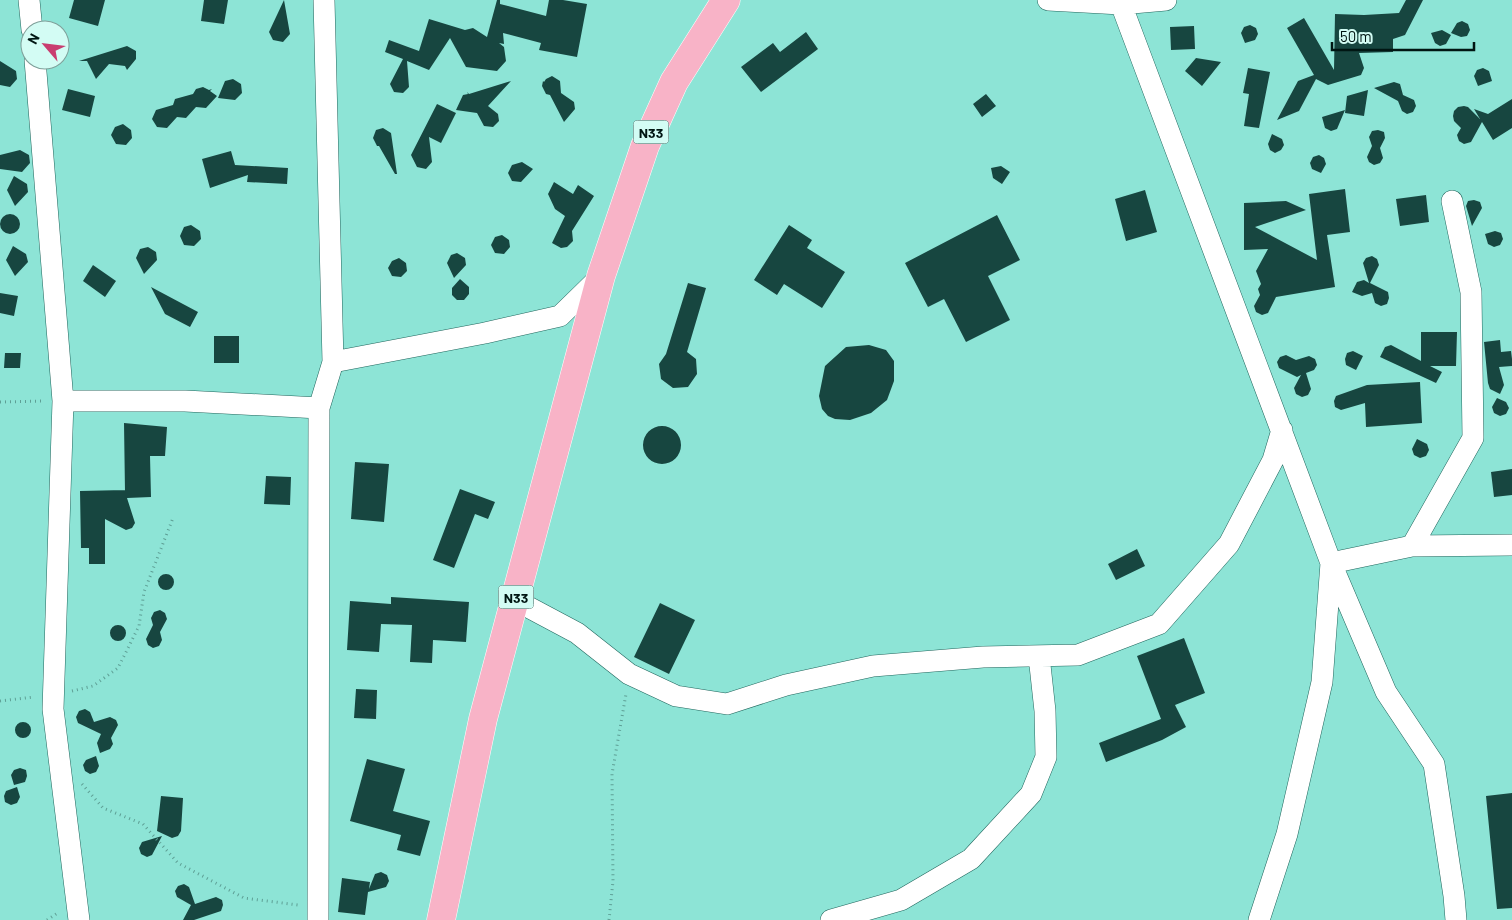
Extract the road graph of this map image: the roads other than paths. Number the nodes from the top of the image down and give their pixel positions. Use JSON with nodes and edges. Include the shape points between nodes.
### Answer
{"nodes":[{"id":1,"x":30,"y":0,"type":"edge"},
{"id":2,"x":324,"y":0,"type":"edge"},
{"id":3,"x":726,"y":0,"type":"edge"},
{"id":4,"x":1048,"y":0,"type":"edge"},
{"id":5,"x":1166,"y":0,"type":"edge"},
{"id":6,"x":1121,"y":4,"type":"junction"},
{"id":7,"x":31,"y":20,"type":"edge"},
{"id":8,"x":35,"y":70,"type":"edge"},
{"id":9,"x":1452,"y":201,"type":"dead end"},
{"id":10,"x":601,"y":276,"type":"junction"},
{"id":11,"x":333,"y":362,"type":"junction"},
{"id":12,"x":63,"y":401,"type":"junction"},
{"id":13,"x":319,"y":408,"type":"junction"},
{"id":14,"x":1282,"y":430,"type":"junction"},
{"id":15,"x":1512,"y":544,"type":"edge"},
{"id":16,"x":1412,"y":546,"type":"junction"},
{"id":17,"x":1331,"y":563,"type":"junction"},
{"id":18,"x":515,"y":600,"type":"junction"},
{"id":19,"x":1039,"y":656,"type":"junction"},
{"id":20,"x":318,"y":914,"type":"edge"},
{"id":21,"x":79,"y":920,"type":"edge"},
{"id":22,"x":441,"y":920,"type":"edge"},
{"id":23,"x":831,"y":920,"type":"edge"},
{"id":24,"x":1259,"y":920,"type":"edge"},
{"id":25,"x":1456,"y":920,"type":"edge"}],
"edges":[{"from":1,"to":7,"type":"street"},
{"from":2,"to":11,"type":"street"},
{"from":3,"to":10,"type":"main road","number":"N33","via":[[674,82],[645,146]]},
{"from":4,"to":6,"type":"street"},
{"from":5,"to":6,"type":"street"},
{"from":6,"to":14,"type":"street"},
{"from":8,"to":12,"type":"street"},
{"from":9,"to":16,"type":"street","via":[[1472,292],[1473,438]]},
{"from":10,"to":11,"type":"street","via":[[560,316]]},
{"from":10,"to":18,"type":"main road","number":"N33"},
{"from":11,"to":13,"type":"street"},
{"from":12,"to":13,"type":"street","via":[[185,401]]},
{"from":12,"to":21,"type":"street","via":[[53,709]]},
{"from":13,"to":20,"type":"street"},
{"from":14,"to":17,"type":"street"},
{"from":14,"to":19,"type":"street","via":[[1273,460],[1229,544],[1159,624],[1078,655]]},
{"from":15,"to":16,"type":"street"},
{"from":16,"to":17,"type":"street"},
{"from":17,"to":24,"type":"street","via":[[1322,682],[1287,834]]},
{"from":17,"to":25,"type":"street","via":[[1386,692],[1434,764]]},
{"from":18,"to":19,"type":"street","via":[[577,633],[629,674],[676,696],[727,704],[786,685],[873,666]]},
{"from":18,"to":22,"type":"main road","number":"N33","via":[[483,719]]},
{"from":19,"to":23,"type":"street","via":[[1046,757],[1031,794],[970,859],[901,900]]}]}
